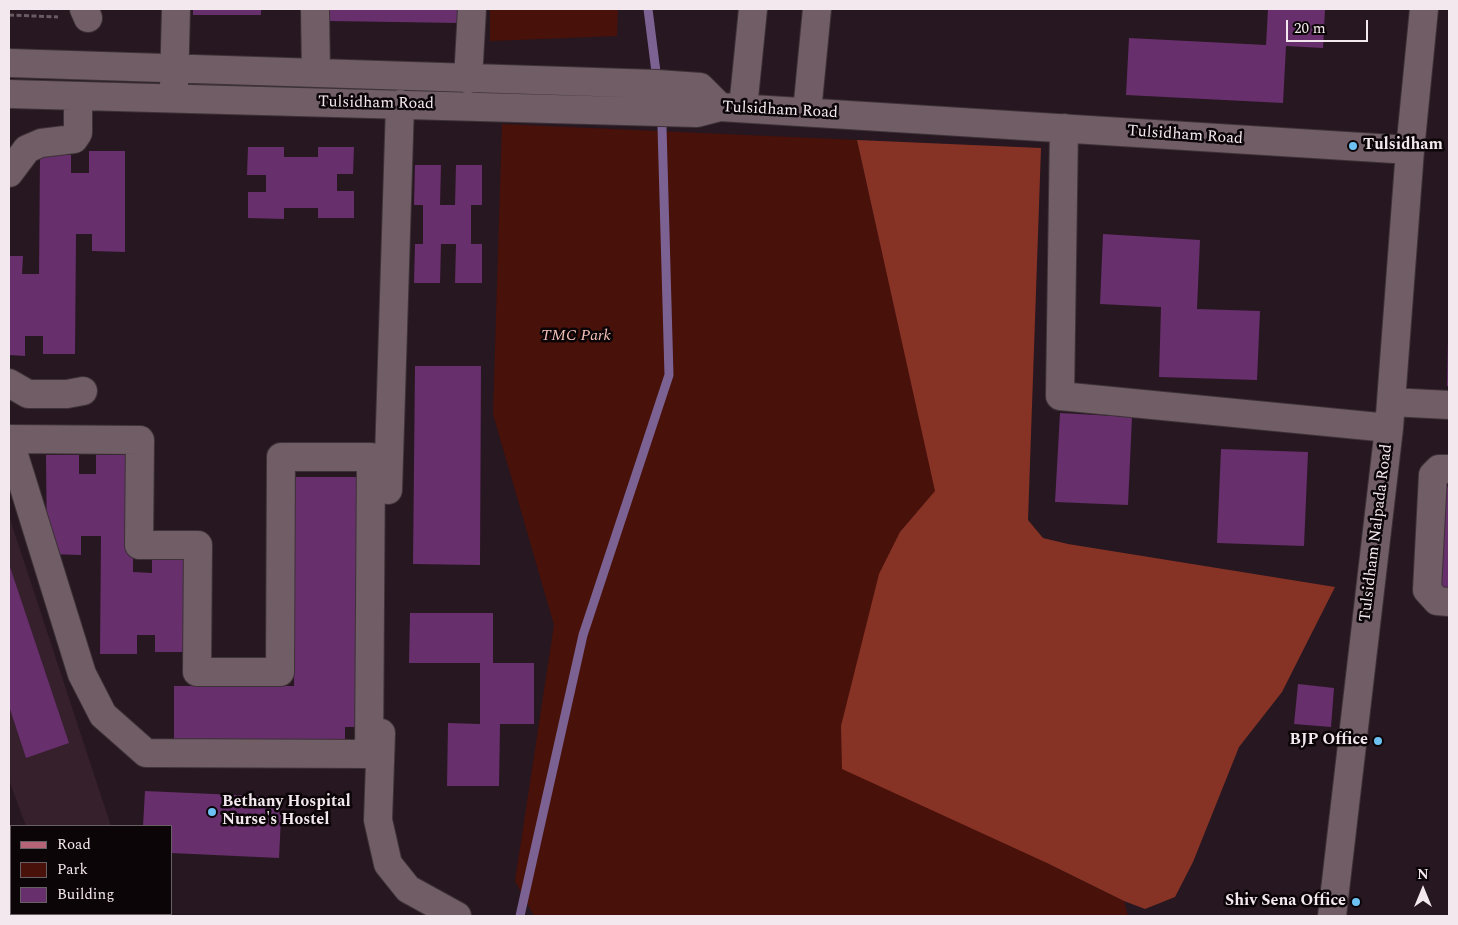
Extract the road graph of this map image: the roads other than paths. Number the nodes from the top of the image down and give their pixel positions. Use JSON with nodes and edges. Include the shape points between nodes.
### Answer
{"nodes":[{"id":1,"x":176,"y":9,"type":"edge"},
{"id":2,"x":315,"y":9,"type":"edge"},
{"id":3,"x":472,"y":9,"type":"edge"},
{"id":4,"x":753,"y":9,"type":"edge"},
{"id":5,"x":817,"y":9,"type":"edge"},
{"id":6,"x":1424,"y":9,"type":"edge"},
{"id":7,"x":9,"y":63,"type":"edge"},
{"id":8,"x":174,"y":68,"type":"junction"},
{"id":9,"x":316,"y":73,"type":"junction"},
{"id":10,"x":471,"y":79,"type":"junction"},
{"id":11,"x":9,"y":94,"type":"edge"},
{"id":12,"x":78,"y":96,"type":"junction"},
{"id":13,"x":174,"y":99,"type":"junction"},
{"id":14,"x":400,"y":104,"type":"junction"},
{"id":15,"x":731,"y":107,"type":"junction"},
{"id":16,"x":807,"y":112,"type":"junction"},
{"id":17,"x":1064,"y":128,"type":"junction"},
{"id":18,"x":1410,"y":150,"type":"junction"},
{"id":19,"x":9,"y":173,"type":"edge"},
{"id":20,"x":9,"y":383,"type":"edge"},
{"id":21,"x":83,"y":391,"type":"dead end"},
{"id":22,"x":1449,"y":404,"type":"edge"},
{"id":23,"x":1390,"y":415,"type":"junction"},
{"id":24,"x":9,"y":439,"type":"edge"},
{"id":25,"x":380,"y":458,"type":"junction"},
{"id":26,"x":1449,"y":470,"type":"edge"},
{"id":27,"x":1449,"y":602,"type":"edge"},
{"id":28,"x":457,"y":916,"type":"edge"},
{"id":29,"x":1332,"y":916,"type":"edge"}],
"edges":[{"from":1,"to":8,"type":"street"},
{"from":2,"to":9,"type":"street"},
{"from":3,"to":10,"type":"street"},
{"from":4,"to":15,"type":"street"},
{"from":5,"to":16,"type":"street"},
{"from":6,"to":18,"type":"street"},
{"from":7,"to":8,"type":"street"},
{"from":8,"to":9,"type":"street"},
{"from":8,"to":13,"type":"street"},
{"from":9,"to":10,"type":"street"},
{"from":10,"to":15,"type":"street","via":[[700,87]]},
{"from":11,"to":12,"type":"street","name":"Tulsidham Road"},
{"from":12,"to":13,"type":"street","name":"Tulsidham Road"},
{"from":12,"to":19,"type":"street","via":[[78,133],[74,139],[41,143],[27,149]]},
{"from":13,"to":14,"type":"street","name":"Tulsidham Road"},
{"from":14,"to":15,"type":"street","name":"Tulsidham Road","via":[[697,112]]},
{"from":14,"to":25,"type":"street"},
{"from":15,"to":16,"type":"street","name":"Tulsidham Road"},
{"from":16,"to":17,"type":"street","name":"Tulsidham Road"},
{"from":17,"to":18,"type":"street","name":"Tulsidham Road"},
{"from":17,"to":23,"type":"street","via":[[1060,396]]},
{"from":18,"to":23,"type":"street","name":"Tulsidham Nalpada Road"},
{"from":20,"to":21,"type":"street","via":[[28,394]]},
{"from":22,"to":23,"type":"street"},
{"from":23,"to":29,"type":"street","name":"Tulsidham Nalpada Road"},
{"from":24,"to":25,"type":"street","via":[[140,440],[139,545],[198,545],[197,672],[280,672],[281,457]]},
{"from":24,"to":25,"type":"street","via":[[82,674],[103,715],[146,753],[369,754]]},
{"from":25,"to":28,"type":"street","via":[[378,820],[388,864],[408,889]]},
{"from":26,"to":27,"type":"street","via":[[1439,469],[1433,475],[1427,590],[1437,601]]}]}
